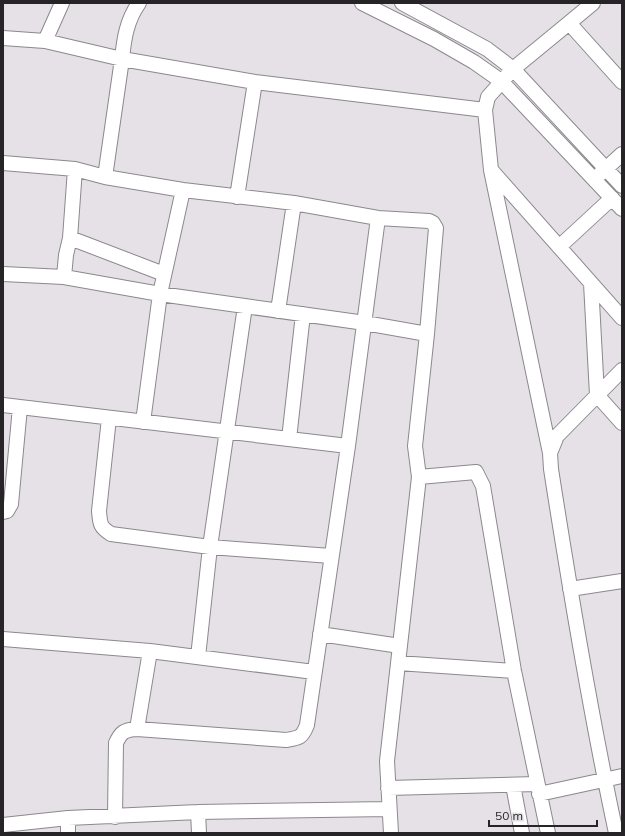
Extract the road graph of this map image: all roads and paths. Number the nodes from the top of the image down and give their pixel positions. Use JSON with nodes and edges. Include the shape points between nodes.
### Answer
{"nodes":[{"id":1,"x":62,"y":3,"type":"edge"},
{"id":2,"x":139,"y":3,"type":"edge"},
{"id":3,"x":362,"y":3,"type":"edge"},
{"id":4,"x":402,"y":3,"type":"edge"},
{"id":5,"x":593,"y":3,"type":"edge"},
{"id":6,"x":423,"y":8,"type":"edge"},
{"id":7,"x":570,"y":23,"type":"junction"},
{"id":8,"x":3,"y":38,"type":"edge"},
{"id":9,"x":45,"y":41,"type":"junction"},
{"id":10,"x":122,"y":59,"type":"junction"},
{"id":11,"x":513,"y":69,"type":"junction"},
{"id":12,"x":501,"y":81,"type":"junction"},
{"id":13,"x":255,"y":82,"type":"junction"},
{"id":14,"x":622,"y":82,"type":"edge"},
{"id":15,"x":485,"y":110,"type":"junction"},
{"id":16,"x":622,"y":154,"type":"edge"},
{"id":17,"x":3,"y":163,"type":"edge"},
{"id":18,"x":606,"y":168,"type":"junction"},
{"id":19,"x":75,"y":169,"type":"junction"},
{"id":20,"x":491,"y":170,"type":"junction"},
{"id":21,"x":105,"y":177,"type":"junction"},
{"id":22,"x":594,"y":179,"type":"junction"},
{"id":23,"x":622,"y":186,"type":"edge"},
{"id":24,"x":183,"y":190,"type":"junction"},
{"id":25,"x":237,"y":197,"type":"junction"},
{"id":26,"x":612,"y":198,"type":"junction"},
{"id":27,"x":294,"y":203,"type":"junction"},
{"id":28,"x":622,"y":210,"type":"edge"},
{"id":29,"x":378,"y":218,"type":"junction"},
{"id":30,"x":70,"y":238,"type":"junction"},
{"id":31,"x":559,"y":247,"type":"junction"},
{"id":32,"x":3,"y":274,"type":"edge"},
{"id":33,"x":164,"y":274,"type":"junction"},
{"id":34,"x":64,"y":278,"type":"junction"},
{"id":35,"x":591,"y":283,"type":"junction"},
{"id":36,"x":160,"y":294,"type":"junction"},
{"id":37,"x":245,"y":306,"type":"junction"},
{"id":38,"x":278,"y":311,"type":"junction"},
{"id":39,"x":304,"y":314,"type":"junction"},
{"id":40,"x":622,"y":318,"type":"edge"},
{"id":41,"x":365,"y":323,"type":"junction"},
{"id":42,"x":427,"y":334,"type":"junction"},
{"id":43,"x":622,"y":370,"type":"edge"},
{"id":44,"x":597,"y":395,"type":"junction"},
{"id":45,"x":3,"y":405,"type":"edge"},
{"id":46,"x":20,"y":407,"type":"junction"},
{"id":47,"x":109,"y":418,"type":"junction"},
{"id":48,"x":143,"y":422,"type":"junction"},
{"id":49,"x":622,"y":423,"type":"edge"},
{"id":50,"x":226,"y":432,"type":"junction"},
{"id":51,"x":290,"y":439,"type":"junction"},
{"id":52,"x":348,"y":446,"type":"junction"},
{"id":53,"x":550,"y":453,"type":"junction"},
{"id":54,"x":419,"y":477,"type":"junction"},
{"id":55,"x":3,"y":512,"type":"edge"},
{"id":56,"x":210,"y":547,"type":"junction"},
{"id":57,"x":331,"y":556,"type":"junction"},
{"id":58,"x":622,"y":581,"type":"edge"},
{"id":59,"x":570,"y":589,"type":"junction"},
{"id":60,"x":320,"y":634,"type":"junction"},
{"id":61,"x":3,"y":639,"type":"edge"},
{"id":62,"x":400,"y":646,"type":"junction"},
{"id":63,"x":150,"y":651,"type":"junction"},
{"id":64,"x":198,"y":657,"type":"junction"},
{"id":65,"x":398,"y":663,"type":"junction"},
{"id":66,"x":514,"y":671,"type":"junction"},
{"id":67,"x":314,"y":672,"type":"junction"},
{"id":68,"x":137,"y":729,"type":"junction"},
{"id":69,"x":622,"y":776,"type":"edge"},
{"id":70,"x":605,"y":780,"type":"junction"},
{"id":71,"x":513,"y":784,"type":"junction"},
{"id":72,"x":388,"y":788,"type":"junction"},
{"id":73,"x":538,"y":789,"type":"junction"},
{"id":74,"x":389,"y":809,"type":"junction"},
{"id":75,"x":198,"y":812,"type":"junction"},
{"id":76,"x":115,"y":817,"type":"junction"},
{"id":77,"x":68,"y":818,"type":"junction"},
{"id":78,"x":3,"y":825,"type":"edge"},
{"id":79,"x":68,"y":833,"type":"edge"},
{"id":80,"x":199,"y":833,"type":"edge"},
{"id":81,"x":391,"y":833,"type":"edge"},
{"id":82,"x":522,"y":833,"type":"edge"},
{"id":83,"x":548,"y":833,"type":"edge"},
{"id":84,"x":616,"y":833,"type":"edge"}],
"edges":[{"from":1,"to":9,"type":"street"},
{"from":2,"to":10,"type":"street","via":[[132,14],[124,38]]},
{"from":3,"to":12,"type":"street","via":[[441,43]]},
{"from":4,"to":6,"type":"street"},
{"from":5,"to":7,"type":"street"},
{"from":6,"to":11,"type":"street"},
{"from":7,"to":11,"type":"street"},
{"from":7,"to":14,"type":"street"},
{"from":8,"to":9,"type":"street"},
{"from":9,"to":10,"type":"street"},
{"from":10,"to":13,"type":"street"},
{"from":10,"to":21,"type":"street"},
{"from":11,"to":12,"type":"street"},
{"from":11,"to":18,"type":"street"},
{"from":12,"to":15,"type":"street","via":[[488,97]]},
{"from":12,"to":22,"type":"street"},
{"from":13,"to":15,"type":"street"},
{"from":13,"to":25,"type":"street"},
{"from":15,"to":20,"type":"street"},
{"from":16,"to":18,"type":"street"},
{"from":17,"to":19,"type":"street"},
{"from":18,"to":22,"type":"street"},
{"from":18,"to":23,"type":"street"},
{"from":19,"to":21,"type":"street"},
{"from":19,"to":30,"type":"street"},
{"from":20,"to":31,"type":"street"},
{"from":20,"to":53,"type":"street"},
{"from":21,"to":24,"type":"street"},
{"from":22,"to":26,"type":"street"},
{"from":24,"to":25,"type":"street"},
{"from":24,"to":33,"type":"street"},
{"from":25,"to":27,"type":"street"},
{"from":26,"to":28,"type":"street"},
{"from":26,"to":31,"type":"street"},
{"from":27,"to":29,"type":"street"},
{"from":27,"to":38,"type":"street"},
{"from":29,"to":41,"type":"street"},
{"from":29,"to":42,"type":"street","via":[[429,221],[436,228]]},
{"from":30,"to":33,"type":"street"},
{"from":30,"to":34,"type":"street"},
{"from":31,"to":35,"type":"street"},
{"from":32,"to":34,"type":"street"},
{"from":33,"to":36,"type":"street"},
{"from":34,"to":36,"type":"street"},
{"from":35,"to":40,"type":"street"},
{"from":35,"to":44,"type":"street"},
{"from":36,"to":37,"type":"street"},
{"from":36,"to":48,"type":"street"},
{"from":37,"to":38,"type":"street"},
{"from":37,"to":50,"type":"street"},
{"from":38,"to":39,"type":"street"},
{"from":39,"to":41,"type":"street"},
{"from":39,"to":51,"type":"street"},
{"from":41,"to":42,"type":"street"},
{"from":41,"to":52,"type":"street"},
{"from":42,"to":54,"type":"street","via":[[415,446]]},
{"from":43,"to":44,"type":"street"},
{"from":44,"to":49,"type":"street"},
{"from":44,"to":53,"type":"street","via":[[557,436]]},
{"from":45,"to":46,"type":"street"},
{"from":46,"to":47,"type":"street"},
{"from":46,"to":55,"type":"street","via":[[11,504],[8,511]]},
{"from":47,"to":48,"type":"street"},
{"from":47,"to":56,"type":"street","via":[[98,510],[103,529],[111,534]]},
{"from":48,"to":50,"type":"street"},
{"from":50,"to":51,"type":"street"},
{"from":50,"to":56,"type":"street"},
{"from":51,"to":52,"type":"street"},
{"from":52,"to":57,"type":"street"},
{"from":53,"to":59,"type":"street"},
{"from":54,"to":62,"type":"street"},
{"from":54,"to":66,"type":"street","via":[[476,472],[483,486]]},
{"from":56,"to":57,"type":"street"},
{"from":56,"to":64,"type":"street"},
{"from":57,"to":60,"type":"street"},
{"from":58,"to":59,"type":"street"},
{"from":59,"to":70,"type":"street"},
{"from":60,"to":62,"type":"street"},
{"from":60,"to":67,"type":"street"},
{"from":61,"to":63,"type":"street"},
{"from":62,"to":65,"type":"street"},
{"from":63,"to":64,"type":"street"},
{"from":63,"to":68,"type":"street"},
{"from":64,"to":67,"type":"street"},
{"from":65,"to":66,"type":"street"},
{"from":65,"to":72,"type":"street","via":[[387,761]]},
{"from":66,"to":73,"type":"street"},
{"from":67,"to":68,"type":"street","via":[[307,725],[304,734],[298,738],[286,740]]},
{"from":68,"to":76,"type":"street","via":[[124,731],[116,744]]},
{"from":69,"to":70,"type":"street"},
{"from":70,"to":73,"type":"street"},
{"from":70,"to":84,"type":"street"},
{"from":71,"to":72,"type":"street"},
{"from":71,"to":73,"type":"street"},
{"from":71,"to":82,"type":"street"},
{"from":72,"to":74,"type":"street"},
{"from":73,"to":83,"type":"street"},
{"from":74,"to":75,"type":"street"},
{"from":74,"to":81,"type":"street"},
{"from":75,"to":76,"type":"street"},
{"from":75,"to":80,"type":"street"},
{"from":76,"to":77,"type":"street"},
{"from":77,"to":78,"type":"street"},
{"from":77,"to":79,"type":"street"}]}
